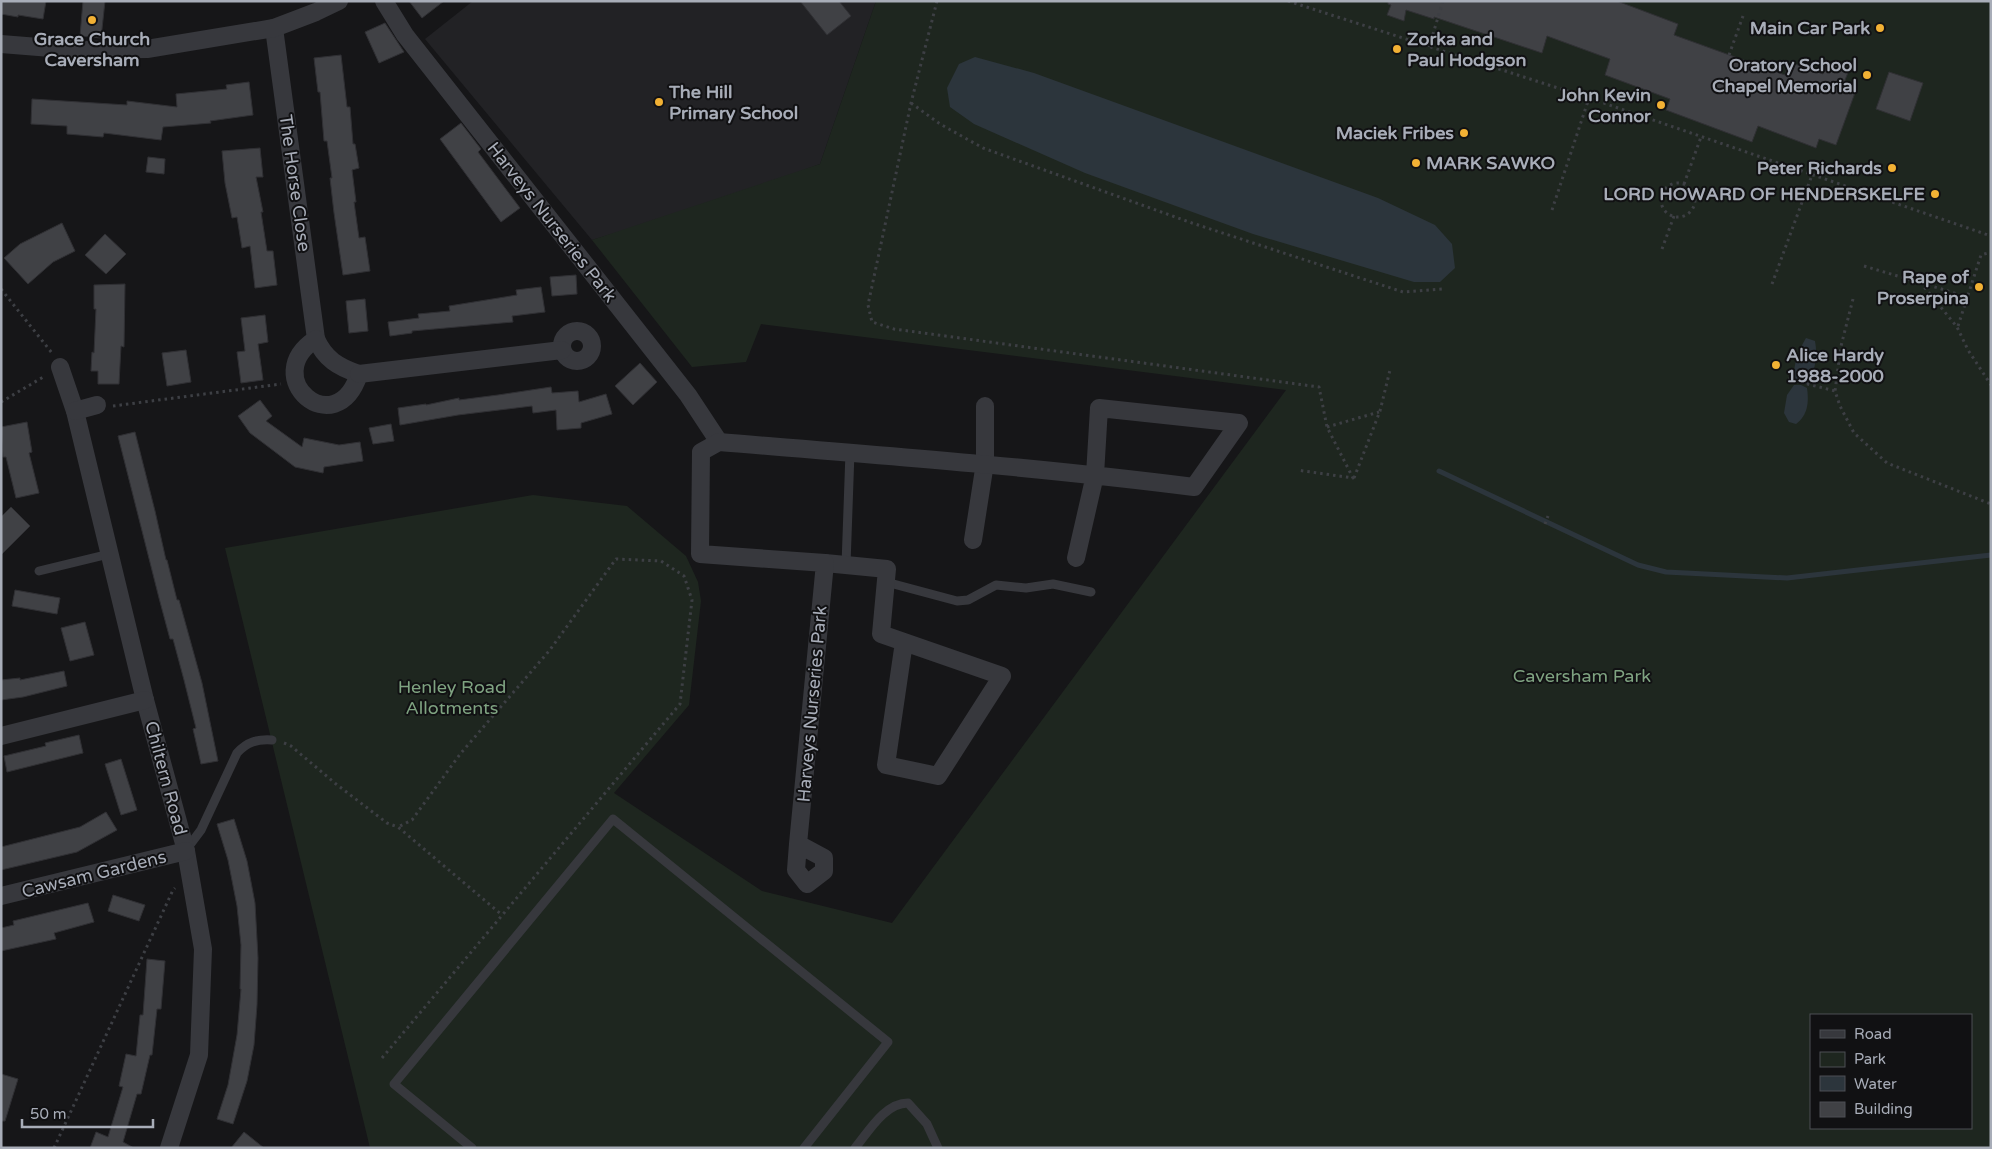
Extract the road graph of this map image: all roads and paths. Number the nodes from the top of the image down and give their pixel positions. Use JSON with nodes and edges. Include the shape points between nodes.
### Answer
{"nodes":[{"id":1,"x":339,"y":1,"type":"edge"},
{"id":2,"x":384,"y":1,"type":"edge"},
{"id":3,"x":937,"y":1,"type":"edge"},
{"id":4,"x":1288,"y":1,"type":"edge"},
{"id":5,"x":1443,"y":1,"type":"edge"},
{"id":6,"x":1743,"y":16,"type":"dead end"},
{"id":7,"x":274,"y":28,"type":"junction"},
{"id":8,"x":1,"y":44,"type":"edge"},
{"id":9,"x":1428,"y":47,"type":"junction"},
{"id":10,"x":1729,"y":55,"type":"dead end"},
{"id":11,"x":1590,"y":98,"type":"junction"},
{"id":12,"x":911,"y":103,"type":"junction"},
{"id":13,"x":1701,"y":137,"type":"junction"},
{"id":14,"x":1812,"y":175,"type":"junction"},
{"id":15,"x":1684,"y":184,"type":"junction"},
{"id":16,"x":1552,"y":210,"type":"dead end"},
{"id":17,"x":1674,"y":216,"type":"junction"},
{"id":18,"x":1991,"y":236,"type":"edge"},
{"id":19,"x":1662,"y":249,"type":"dead end"},
{"id":20,"x":1991,"y":252,"type":"edge"},
{"id":21,"x":1864,"y":266,"type":"dead end"},
{"id":22,"x":1922,"y":283,"type":"junction"},
{"id":23,"x":1772,"y":284,"type":"dead end"},
{"id":24,"x":1,"y":289,"type":"edge"},
{"id":25,"x":1443,"y":289,"type":"dead end"},
{"id":26,"x":1967,"y":297,"type":"junction"},
{"id":27,"x":1854,"y":299,"type":"dead end"},
{"id":28,"x":1957,"y":327,"type":"junction"},
{"id":29,"x":316,"y":339,"type":"junction"},
{"id":30,"x":562,"y":350,"type":"dead end"},
{"id":31,"x":60,"y":367,"type":"junction"},
{"id":32,"x":1390,"y":370,"type":"dead end"},
{"id":33,"x":359,"y":374,"type":"junction"},
{"id":34,"x":1788,"y":380,"type":"dead end"},
{"id":35,"x":296,"y":382,"type":"junction"},
{"id":36,"x":1991,"y":386,"type":"edge"},
{"id":37,"x":1835,"y":391,"type":"junction"},
{"id":38,"x":1,"y":402,"type":"edge"},
{"id":39,"x":97,"y":405,"type":"joint"},
{"id":40,"x":985,"y":406,"type":"dead end"},
{"id":41,"x":74,"y":411,"type":"junction"},
{"id":42,"x":1380,"y":411,"type":"junction"},
{"id":43,"x":1327,"y":427,"type":"junction"},
{"id":44,"x":719,"y":442,"type":"junction"},
{"id":45,"x":850,"y":452,"type":"junction"},
{"id":46,"x":985,"y":463,"type":"junction"},
{"id":47,"x":1297,"y":470,"type":"dead end"},
{"id":48,"x":1095,"y":474,"type":"junction"},
{"id":49,"x":1353,"y":478,"type":"junction"},
{"id":50,"x":1991,"y":504,"type":"edge"},
{"id":51,"x":1548,"y":516,"type":"dead end"},
{"id":52,"x":1545,"y":524,"type":"dead end"},
{"id":53,"x":973,"y":540,"type":"dead end"},
{"id":54,"x":109,"y":554,"type":"junction"},
{"id":55,"x":1076,"y":558,"type":"dead end"},
{"id":56,"x":825,"y":563,"type":"junction"},
{"id":57,"x":846,"y":565,"type":"junction"},
{"id":58,"x":39,"y":571,"type":"dead end"},
{"id":59,"x":886,"y":582,"type":"junction"},
{"id":60,"x":1091,"y":592,"type":"dead end"},
{"id":61,"x":904,"y":642,"type":"junction"},
{"id":62,"x":145,"y":700,"type":"junction"},
{"id":63,"x":1,"y":736,"type":"edge"},
{"id":64,"x":272,"y":740,"type":"joint"},
{"id":65,"x":398,"y":827,"type":"junction"},
{"id":66,"x":798,"y":844,"type":"dead end"},
{"id":67,"x":186,"y":851,"type":"junction"},
{"id":68,"x":192,"y":875,"type":"junction"},
{"id":69,"x":1,"y":896,"type":"edge"},
{"id":70,"x":502,"y":915,"type":"junction"},
{"id":71,"x":382,"y":1058,"type":"dead end"},
{"id":72,"x":172,"y":1147,"type":"edge"},
{"id":73,"x":54,"y":1148,"type":"edge"},
{"id":74,"x":472,"y":1148,"type":"edge"},
{"id":75,"x":804,"y":1148,"type":"edge"},
{"id":76,"x":855,"y":1148,"type":"edge"},
{"id":77,"x":938,"y":1148,"type":"edge"}],
"edges":[{"from":1,"to":7,"type":"street"},
{"from":2,"to":44,"type":"street","name":"Harveys Nurseries Park","via":[[405,35],[688,395]]},
{"from":3,"to":12,"type":"path"},
{"from":4,"to":9,"type":"path"},
{"from":5,"to":9,"type":"path"},
{"from":6,"to":10,"type":"path"},
{"from":7,"to":8,"type":"street","via":[[147,49],[76,50]]},
{"from":7,"to":29,"type":"street","name":"The Horse Close"},
{"from":9,"to":11,"type":"path"},
{"from":11,"to":13,"type":"path"},
{"from":11,"to":16,"type":"path"},
{"from":12,"to":25,"type":"path","via":[[983,148],[1192,223],[1403,292]]},
{"from":12,"to":43,"type":"path","via":[[868,305],[872,322],[894,329],[1319,386]]},
{"from":13,"to":14,"type":"path"},
{"from":13,"to":15,"type":"path"},
{"from":14,"to":18,"type":"path"},
{"from":14,"to":23,"type":"path"},
{"from":15,"to":17,"type":"path","via":[[1694,194],[1692,208],[1688,213]]},
{"from":15,"to":17,"type":"path","via":[[1670,184],[1661,195],[1663,208]]},
{"from":17,"to":19,"type":"path"},
{"from":20,"to":26,"type":"path","via":[[1981,255]]},
{"from":21,"to":22,"type":"path"},
{"from":22,"to":26,"type":"path"},
{"from":22,"to":28,"type":"path"},
{"from":24,"to":31,"type":"path","via":[[50,348]]},
{"from":26,"to":28,"type":"path"},
{"from":27,"to":37,"type":"path","via":[[1841,346]]},
{"from":28,"to":36,"type":"path"},
{"from":29,"to":33,"type":"street","name":"The Horse Close","via":[[331,362]]},
{"from":29,"to":35,"type":"street","via":[[304,347],[298,358],[294,371]]},
{"from":30,"to":33,"type":"street","name":"The Horse Close"},
{"from":31,"to":38,"type":"path"},
{"from":31,"to":41,"type":"street","name":"Chiltern Road"},
{"from":32,"to":42,"type":"path"},
{"from":33,"to":35,"type":"street","via":[[349,394],[329,405],[314,404],[303,395]]},
{"from":34,"to":37,"type":"path"},
{"from":35,"to":39,"type":"path","via":[[116,406]]},
{"from":37,"to":50,"type":"path","via":[[1854,433],[1887,462]]},
{"from":39,"to":41,"type":"street"},
{"from":40,"to":46,"type":"street"},
{"from":41,"to":54,"type":"street","name":"Chiltern Road"},
{"from":42,"to":43,"type":"path"},
{"from":42,"to":49,"type":"path"},
{"from":43,"to":49,"type":"path"},
{"from":44,"to":45,"type":"street"},
{"from":44,"to":56,"type":"street","via":[[701,452],[700,554]]},
{"from":45,"to":46,"type":"street"},
{"from":45,"to":57,"type":"lane"},
{"from":46,"to":48,"type":"street"},
{"from":46,"to":53,"type":"street"},
{"from":47,"to":49,"type":"path"},
{"from":48,"to":48,"type":"street","via":[[1099,408],[1239,423],[1194,487]]},
{"from":48,"to":55,"type":"street"},
{"from":51,"to":52,"type":"path"},
{"from":54,"to":58,"type":"lane"},
{"from":54,"to":62,"type":"street","name":"Chiltern Road"},
{"from":56,"to":57,"type":"street"},
{"from":56,"to":66,"type":"street","name":"Harveys Nurseries Park"},
{"from":57,"to":59,"type":"street","via":[[887,568]]},
{"from":59,"to":60,"type":"lane","via":[[958,601],[968,600],[996,585],[1026,588],[1053,584]]},
{"from":59,"to":61,"type":"street","via":[[881,634]]},
{"from":61,"to":61,"type":"street","via":[[1002,676],[938,776],[886,765]]},
{"from":62,"to":63,"type":"street"},
{"from":62,"to":67,"type":"street","name":"Chiltern Road"},
{"from":64,"to":65,"type":"path","via":[[291,746],[387,823]]},
{"from":64,"to":67,"type":"lane","via":[[259,739],[243,746],[237,753],[201,830]]},
{"from":65,"to":70,"type":"path"},
{"from":65,"to":70,"type":"path","via":[[412,820],[461,753],[549,651],[616,559],[661,561],[684,576],[692,600],[680,704]]},
{"from":67,"to":68,"type":"street","name":"Chiltern Road"},
{"from":67,"to":69,"type":"street","name":"Cawsam Gardens"},
{"from":68,"to":72,"type":"street","name":"Chiltern Road","via":[[203,949],[200,1055]]},
{"from":68,"to":73,"type":"path","via":[[172,890]]},
{"from":70,"to":71,"type":"path"},
{"from":74,"to":75,"type":"lane","via":[[394,1084],[613,819],[888,1042]]},
{"from":76,"to":77,"type":"lane","via":[[898,1103],[908,1103],[927,1124]]}]}
